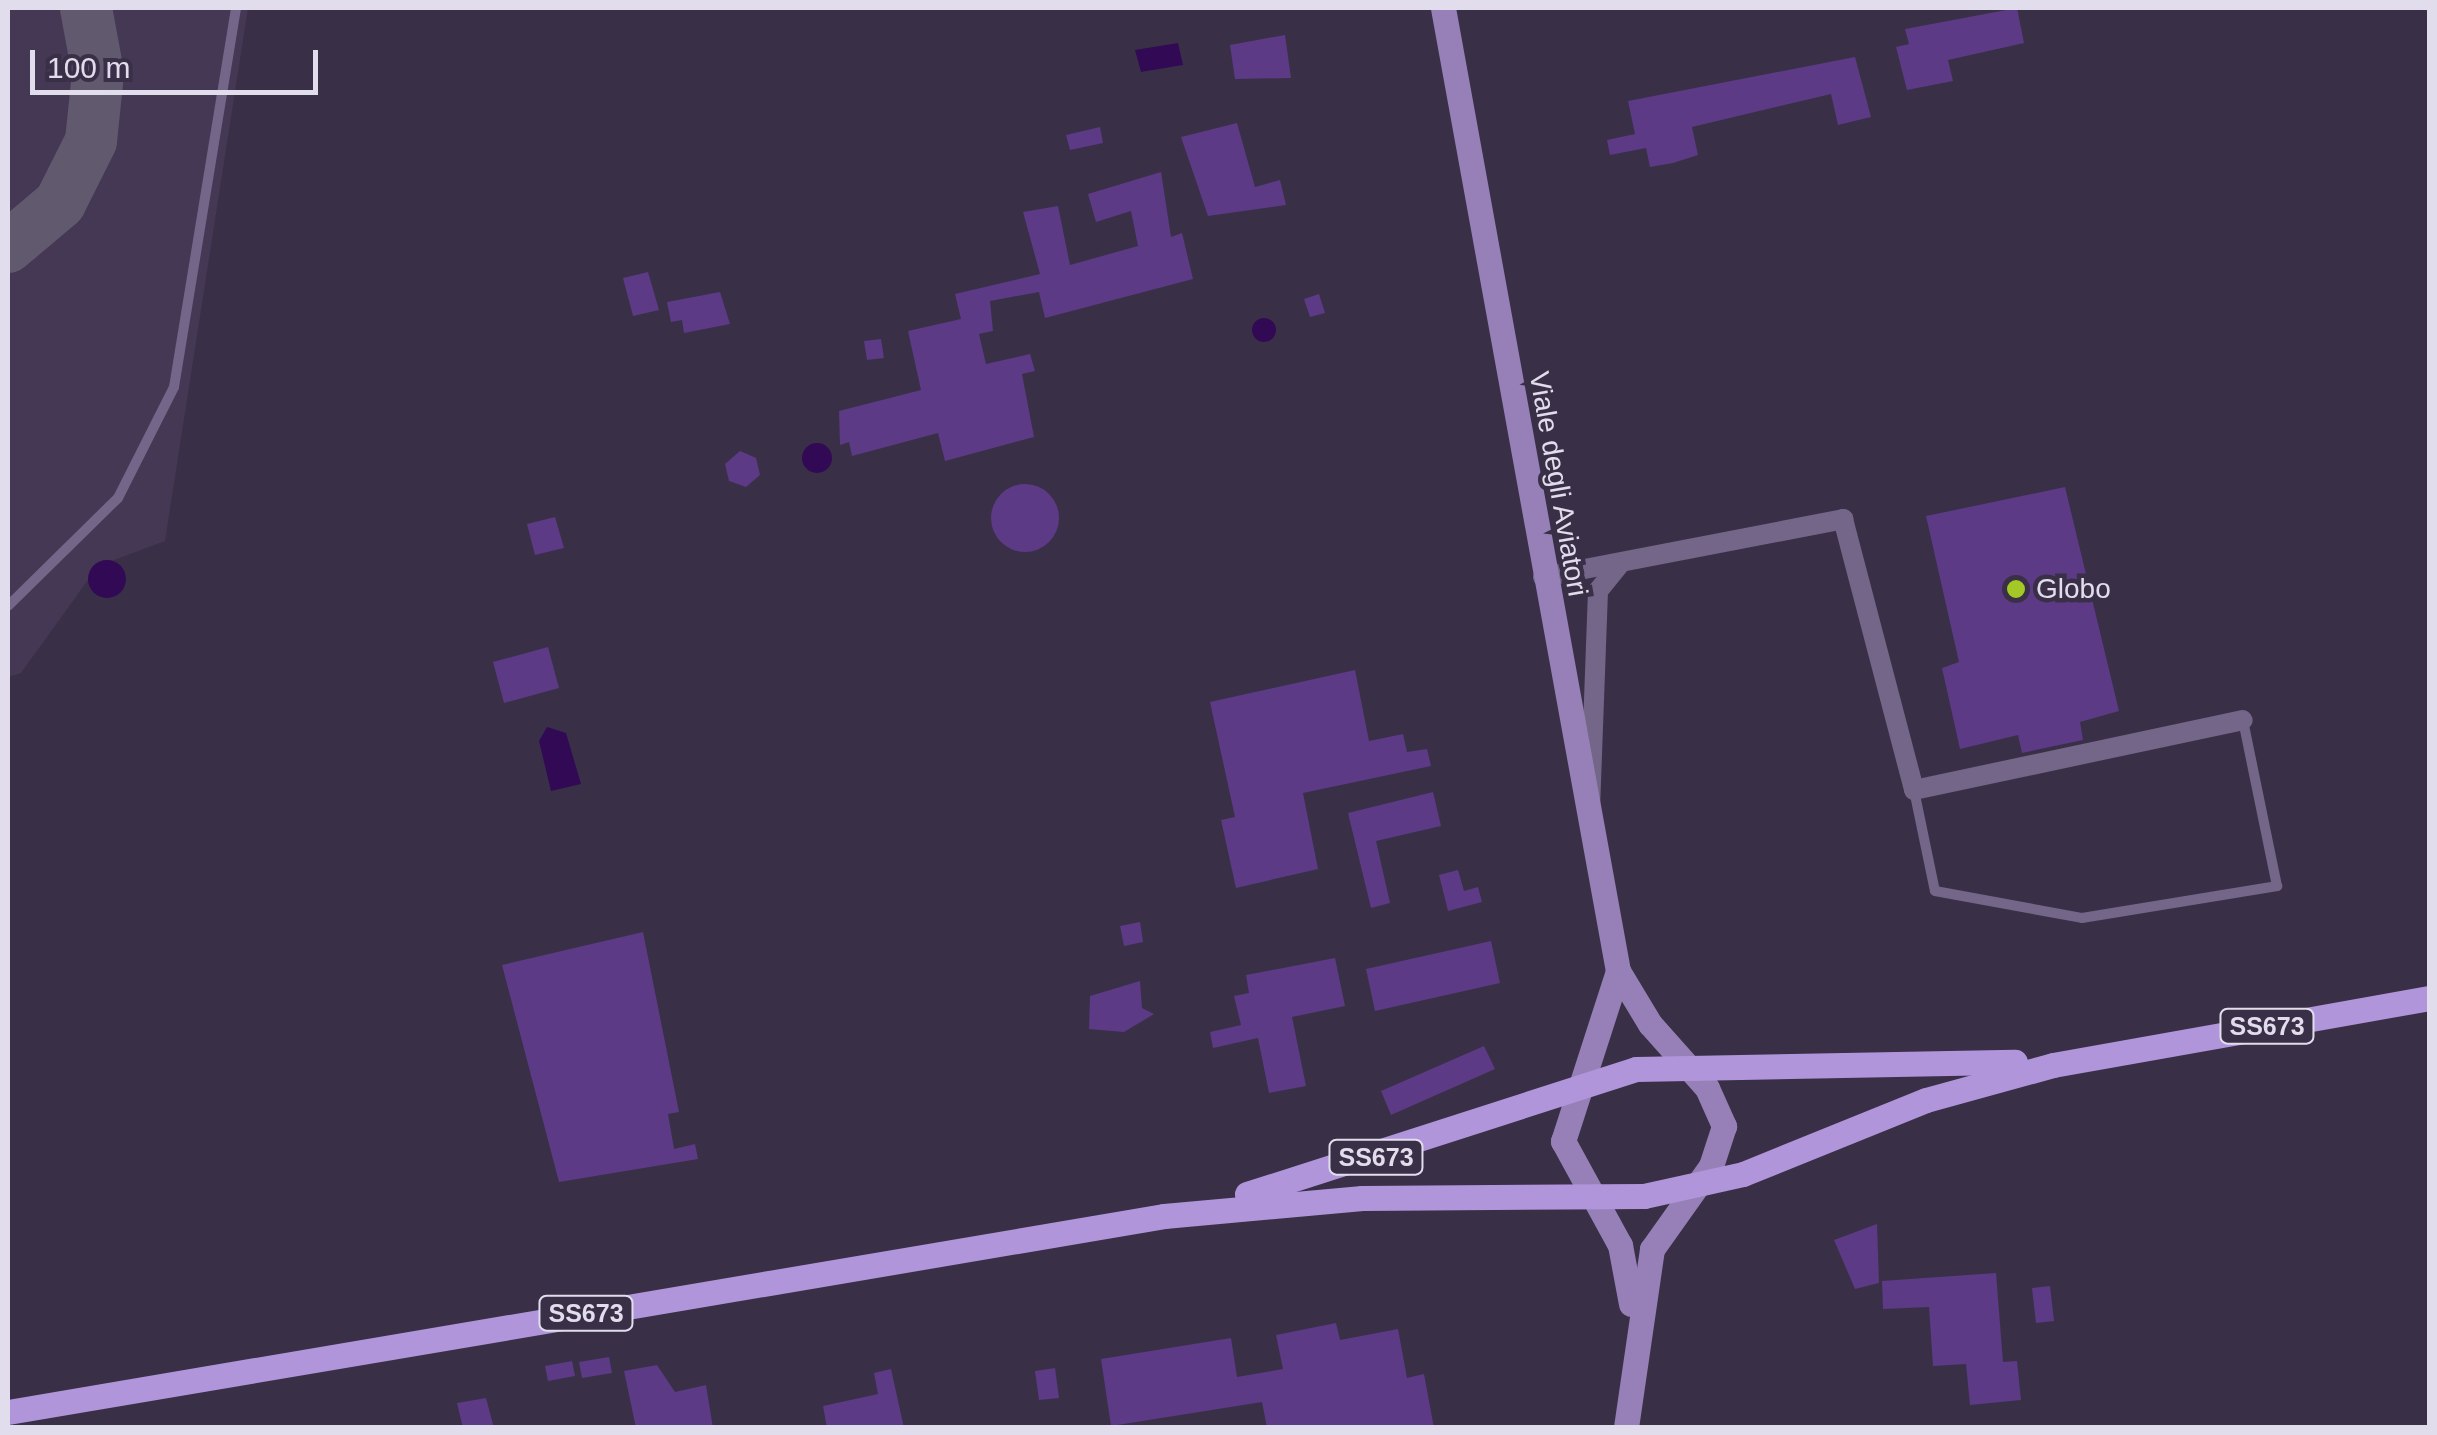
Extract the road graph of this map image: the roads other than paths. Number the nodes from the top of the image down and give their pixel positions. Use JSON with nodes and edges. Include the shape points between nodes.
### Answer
{"nodes":[{"id":1,"x":236,"y":8,"type":"edge"},
{"id":2,"x":1443,"y":8,"type":"edge"},
{"id":3,"x":1622,"y":562,"type":"junction"},
{"id":4,"x":1544,"y":577,"type":"junction"},
{"id":5,"x":8,"y":606,"type":"edge"},
{"id":6,"x":2243,"y":720,"type":"joint"},
{"id":7,"x":1914,"y":790,"type":"junction"},
{"id":8,"x":1590,"y":811,"type":"junction"},
{"id":9,"x":1618,"y":971,"type":"junction"},
{"id":10,"x":2430,"y":998,"type":"edge"},
{"id":11,"x":2105,"y":1053,"type":"junction"},
{"id":12,"x":1687,"y":1064,"type":"junction"},
{"id":13,"x":1582,"y":1080,"type":"junction"},
{"id":14,"x":1697,"y":1187,"type":"junction"},
{"id":15,"x":1592,"y":1200,"type":"junction"},
{"id":16,"x":1164,"y":1216,"type":"junction"},
{"id":17,"x":1633,"y":1346,"type":"junction"},
{"id":18,"x":8,"y":1412,"type":"edge"},
{"id":19,"x":1626,"y":1428,"type":"edge"}],
"edges":[{"from":1,"to":5,"type":"lane","via":[[174,387],[118,498]]},
{"from":2,"to":4,"type":"main road","name":"Viale degli Aviatori"},
{"from":3,"to":4,"type":"street"},
{"from":3,"to":7,"type":"street","name":"Viale degli Aviatori","via":[[1843,519]]},
{"from":3,"to":8,"type":"street","via":[[1598,590]]},
{"from":4,"to":8,"type":"main road","name":"Viale degli Aviatori"},
{"from":6,"to":7,"type":"street"},
{"from":6,"to":7,"type":"lane","via":[[2278,886],[2082,918],[1935,891]]},
{"from":8,"to":9,"type":"main road","name":"Viale degli Aviatori"},
{"from":9,"to":12,"type":"main road","name":"Viale degli Aviatori"},
{"from":9,"to":13,"type":"main road","name":"Viale degli Aviatori"},
{"from":10,"to":11,"type":"main road","number":"SS673"},
{"from":11,"to":12,"type":"main road","number":"SS673","via":[[1910,1068]]},
{"from":11,"to":14,"type":"main road","number":"SS673","via":[[1926,1100]]},
{"from":12,"to":13,"type":"main road","number":"SS673"},
{"from":12,"to":14,"type":"main road","via":[[1724,1126]]},
{"from":13,"to":15,"type":"main road","via":[[1563,1142]]},
{"from":13,"to":16,"type":"main road","number":"SS673","via":[[1368,1160]]},
{"from":14,"to":15,"type":"main road","number":"SS673"},
{"from":14,"to":17,"type":"main road","via":[[1652,1249]]},
{"from":15,"to":16,"type":"main road","number":"SS673","via":[[1362,1198]]},
{"from":15,"to":17,"type":"main road","via":[[1627,1264]]},
{"from":16,"to":18,"type":"main road","number":"SS673"},
{"from":17,"to":19,"type":"main road"}]}
